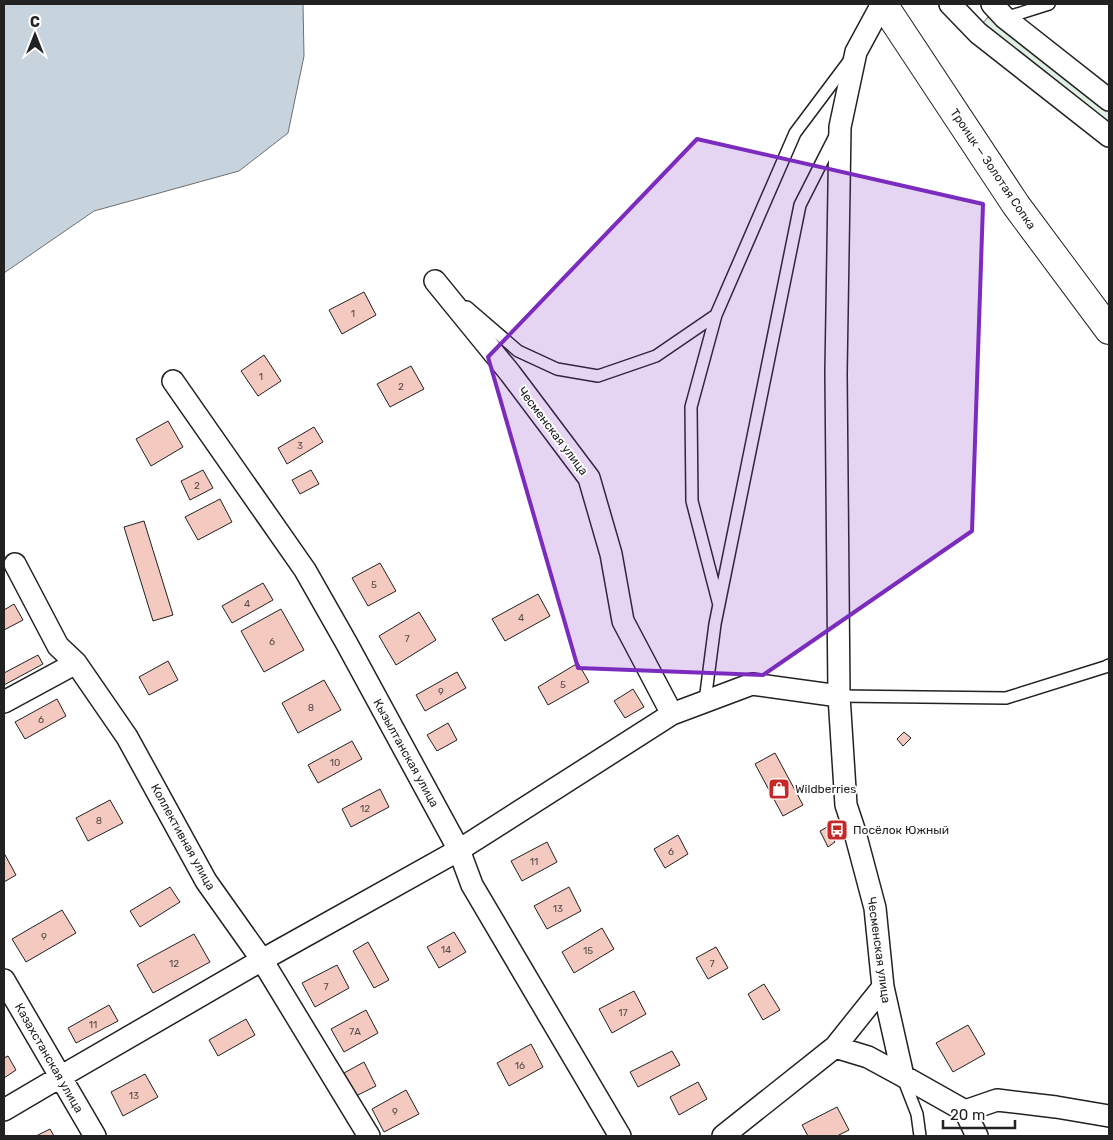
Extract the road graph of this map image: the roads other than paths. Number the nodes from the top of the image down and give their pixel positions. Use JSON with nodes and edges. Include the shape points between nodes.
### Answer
{"nodes":[{"id":1,"x":883,"y":4,"type":"edge"},
{"id":2,"x":950,"y":4,"type":"edge"},
{"id":3,"x":1049,"y":4,"type":"edge"},
{"id":4,"x":998,"y":11,"type":"edge"},
{"id":5,"x":856,"y":52,"type":"junction"},
{"id":6,"x":1109,"y":100,"type":"edge"},
{"id":7,"x":840,"y":127,"type":"junction"},
{"id":8,"x":1109,"y":136,"type":"edge"},
{"id":9,"x":435,"y":280,"type":"joint"},
{"id":10,"x":716,"y":315,"type":"junction"},
{"id":11,"x":1109,"y":330,"type":"edge"},
{"id":12,"x":173,"y":381,"type":"dead end"},
{"id":13,"x":15,"y":564,"type":"dead end"},
{"id":14,"x":719,"y":605,"type":"junction"},
{"id":15,"x":76,"y":663,"type":"junction"},
{"id":16,"x":1109,"y":665,"type":"edge"},
{"id":17,"x":839,"y":696,"type":"junction"},
{"id":18,"x":4,"y":702,"type":"edge"},
{"id":19,"x":705,"y":702,"type":"junction"},
{"id":20,"x":672,"y":714,"type":"junction"},
{"id":21,"x":459,"y":850,"type":"junction"},
{"id":22,"x":262,"y":960,"type":"junction"},
{"id":23,"x":4,"y":980,"type":"edge"},
{"id":24,"x":883,"y":987,"type":"junction"},
{"id":25,"x":835,"y":1048,"type":"junction"},
{"id":26,"x":902,"y":1076,"type":"junction"},
{"id":27,"x":60,"y":1077,"type":"junction"},
{"id":28,"x":4,"y":1110,"type":"edge"},
{"id":29,"x":965,"y":1112,"type":"junction"},
{"id":30,"x":1109,"y":1116,"type":"edge"},
{"id":31,"x":95,"y":1136,"type":"edge"},
{"id":32,"x":370,"y":1136,"type":"edge"},
{"id":33,"x":620,"y":1136,"type":"edge"},
{"id":34,"x":722,"y":1136,"type":"edge"},
{"id":35,"x":920,"y":1136,"type":"edge"},
{"id":36,"x":977,"y":1136,"type":"edge"}],
"edges":[{"from":1,"to":5,"type":"street","name":"Чесменская улица"},
{"from":1,"to":11,"type":"street","name":"Троицк — Золотая Сопка","via":[[1016,205]]},
{"from":2,"to":8,"type":"street","via":[[978,33]]},
{"from":3,"to":4,"type":"lane"},
{"from":4,"to":6,"type":"street"},
{"from":5,"to":7,"type":"street","name":"Чесменская улица"},
{"from":5,"to":10,"type":"lane","via":[[795,133]]},
{"from":7,"to":14,"type":"lane","via":[[800,205]]},
{"from":7,"to":17,"type":"street","name":"Чесменская улица","via":[[836,373]]},
{"from":9,"to":10,"type":"lane","via":[[518,351],[557,369],[598,376],[656,356]]},
{"from":9,"to":20,"type":"street","name":"Чесменская улица","via":[[589,478],[611,554],[623,621]]},
{"from":10,"to":14,"type":"lane","via":[[691,407],[692,501]]},
{"from":12,"to":21,"type":"street","name":"Кызылтанская улица","via":[[305,570]]},
{"from":13,"to":15,"type":"street","name":"Коллективная улица","via":[[58,646]]},
{"from":14,"to":19,"type":"lane"},
{"from":15,"to":18,"type":"street"},
{"from":15,"to":22,"type":"street","name":"Коллективная улица","via":[[128,737],[206,881]]},
{"from":16,"to":17,"type":"lane","via":[[1006,698]]},
{"from":17,"to":19,"type":"street","via":[[752,684]]},
{"from":17,"to":24,"type":"street","name":"Чесменская улица","via":[[846,805],[875,908]]},
{"from":19,"to":20,"type":"street"},
{"from":20,"to":21,"type":"street"},
{"from":21,"to":22,"type":"street"},
{"from":21,"to":33,"type":"street","name":"Кызылтанская улица","via":[[472,885]]},
{"from":22,"to":27,"type":"street"},
{"from":22,"to":32,"type":"street","name":"Коллективная улица"},
{"from":23,"to":27,"type":"street","name":"Казахстанская улица"},
{"from":24,"to":25,"type":"street"},
{"from":24,"to":26,"type":"street","name":"Чесменская улица"},
{"from":25,"to":26,"type":"street","via":[[868,1057]]},
{"from":25,"to":34,"type":"street"},
{"from":26,"to":29,"type":"street"},
{"from":26,"to":35,"type":"lane","via":[[917,1114]]},
{"from":27,"to":28,"type":"street"},
{"from":27,"to":31,"type":"street","name":"Казахстанская улица"},
{"from":29,"to":30,"type":"street","via":[[997,1100]]},
{"from":29,"to":36,"type":"street"}]}
